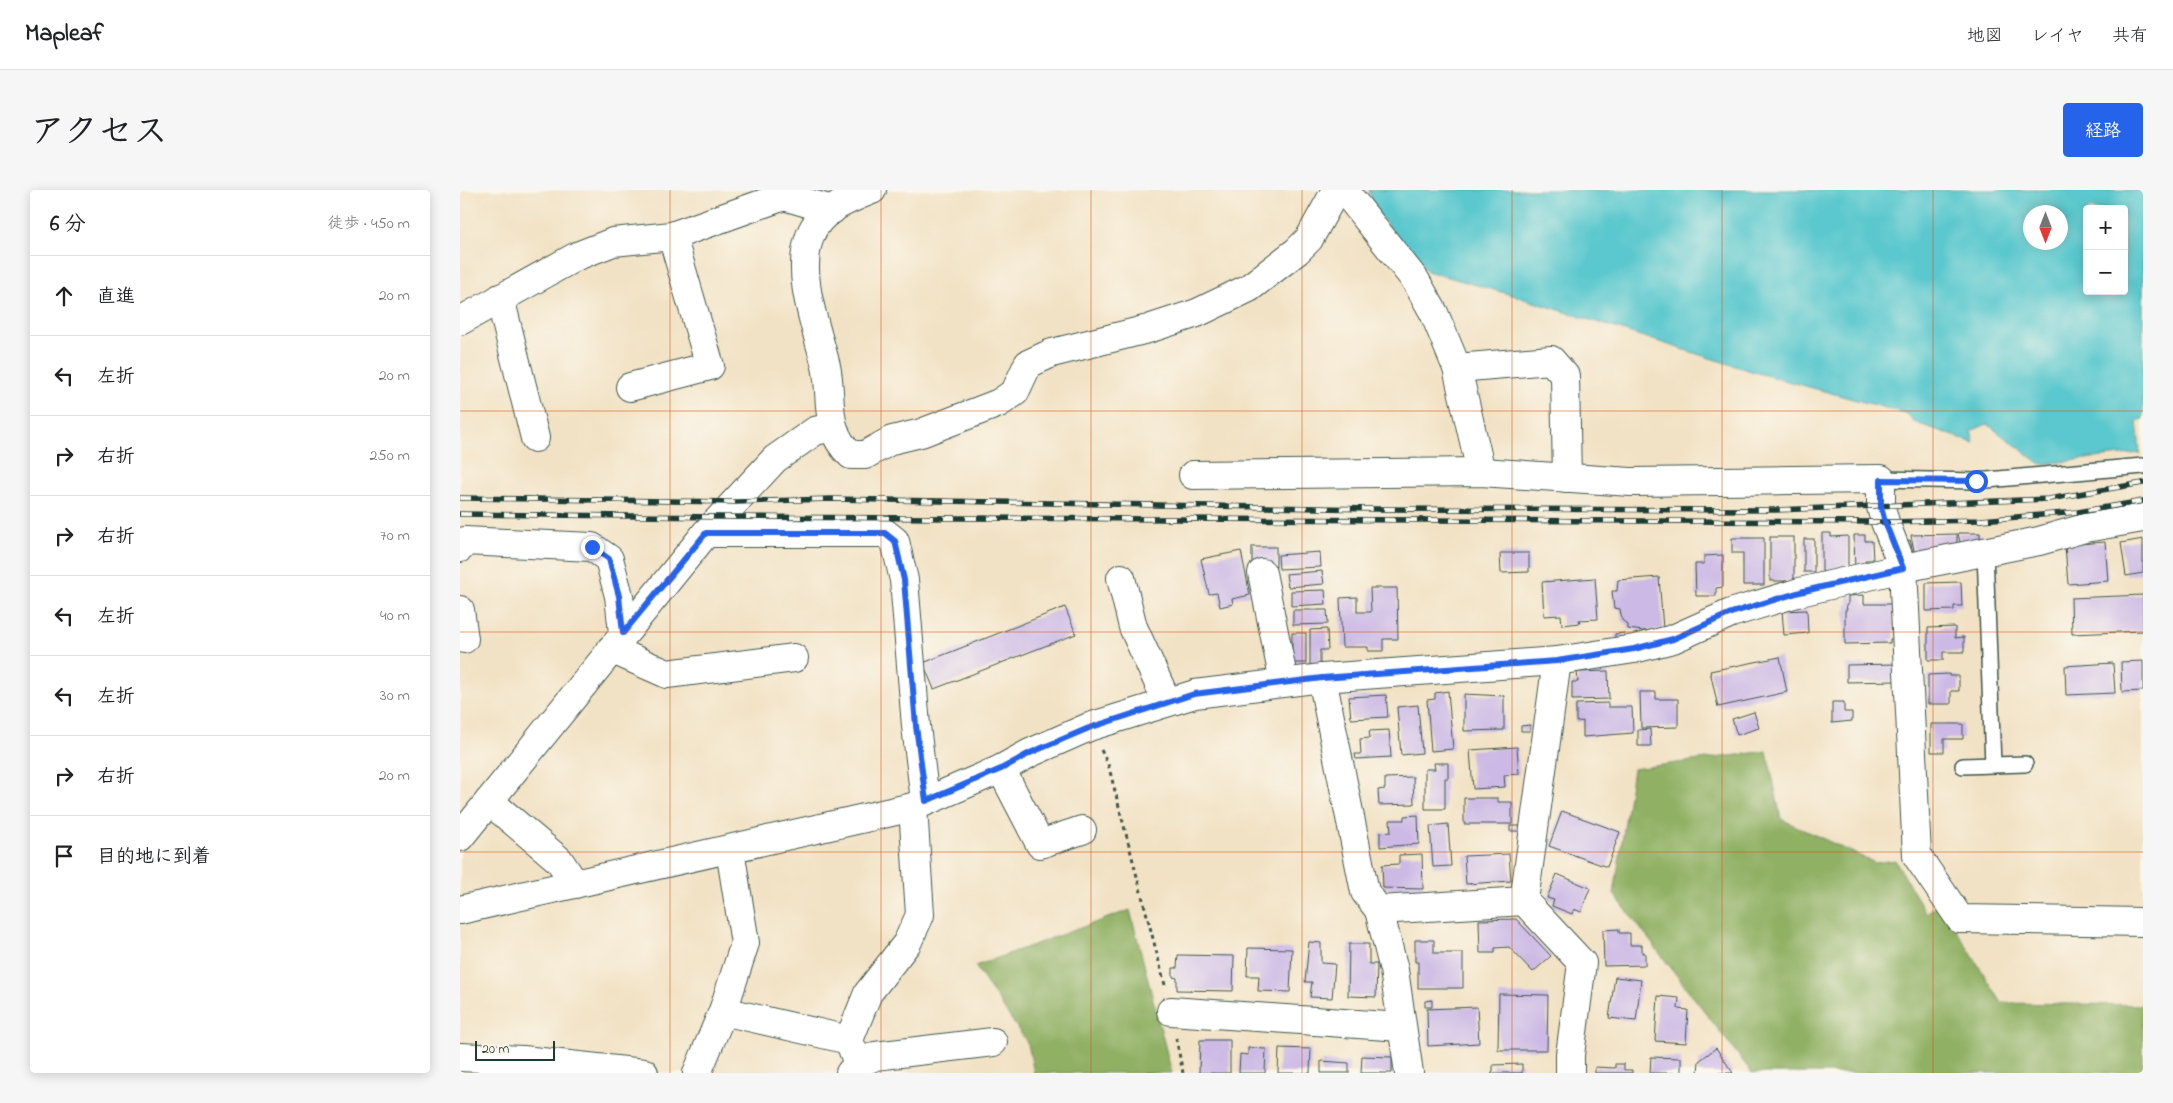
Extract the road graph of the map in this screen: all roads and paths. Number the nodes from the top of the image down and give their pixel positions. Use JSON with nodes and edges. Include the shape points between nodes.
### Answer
{"nodes":[{"id":1,"x":872,"y":190,"type":"edge"},
{"id":2,"x":1336,"y":190,"type":"edge"},
{"id":3,"x":1344,"y":190,"type":"edge"},
{"id":4,"x":832,"y":210,"type":"junction"},
{"id":5,"x":672,"y":236,"type":"junction"},
{"id":6,"x":500,"y":298,"type":"junction"},
{"id":7,"x":460,"y":321,"type":"edge"},
{"id":8,"x":1457,"y":368,"type":"junction"},
{"id":9,"x":630,"y":388,"type":"dead end"},
{"id":10,"x":833,"y":427,"type":"junction"},
{"id":11,"x":535,"y":438,"type":"dead end"},
{"id":12,"x":2143,"y":466,"type":"edge"},
{"id":13,"x":1481,"y":472,"type":"junction"},
{"id":14,"x":1193,"y":476,"type":"dead end"},
{"id":15,"x":1567,"y":478,"type":"junction"},
{"id":16,"x":1881,"y":480,"type":"junction"},
{"id":17,"x":2143,"y":518,"type":"edge"},
{"id":18,"x":706,"y":533,"type":"junction"},
{"id":19,"x":460,"y":548,"type":"edge"},
{"id":20,"x":1985,"y":552,"type":"junction"},
{"id":21,"x":1903,"y":568,"type":"junction"},
{"id":22,"x":1262,"y":573,"type":"dead end"},
{"id":23,"x":1121,"y":578,"type":"dead end"},
{"id":24,"x":460,"y":610,"type":"edge"},
{"id":25,"x":464,"y":639,"type":"dead end"},
{"id":26,"x":617,"y":641,"type":"junction"},
{"id":27,"x":794,"y":658,"type":"dead end"},
{"id":28,"x":1557,"y":661,"type":"junction"},
{"id":29,"x":1322,"y":678,"type":"junction"},
{"id":30,"x":1284,"y":682,"type":"junction"},
{"id":31,"x":1167,"y":702,"type":"junction"},
{"id":32,"x":1089,"y":728,"type":"junction"},
{"id":33,"x":2025,"y":764,"type":"dead end"},
{"id":34,"x":1993,"y":765,"type":"junction"},
{"id":35,"x":1963,"y":766,"type":"dead end"},
{"id":36,"x":1001,"y":769,"type":"junction"},
{"id":37,"x":488,"y":801,"type":"junction"},
{"id":38,"x":919,"y":804,"type":"junction"},
{"id":39,"x":1082,"y":830,"type":"dead end"},
{"id":40,"x":460,"y":837,"type":"edge"},
{"id":41,"x":730,"y":850,"type":"junction"},
{"id":42,"x":575,"y":884,"type":"junction"},
{"id":43,"x":1524,"y":901,"type":"junction"},
{"id":44,"x":460,"y":910,"type":"edge"},
{"id":45,"x":1378,"y":910,"type":"junction"},
{"id":46,"x":2143,"y":922,"type":"edge"},
{"id":47,"x":723,"y":1011,"type":"junction"},
{"id":48,"x":1171,"y":1011,"type":"junction"},
{"id":49,"x":1401,"y":1027,"type":"junction"},
{"id":50,"x":992,"y":1042,"type":"dead end"},
{"id":51,"x":460,"y":1057,"type":"edge"},
{"id":52,"x":852,"y":1059,"type":"edge"},
{"id":53,"x":644,"y":1073,"type":"edge"},
{"id":54,"x":697,"y":1073,"type":"edge"},
{"id":55,"x":1183,"y":1073,"type":"edge"},
{"id":56,"x":1408,"y":1073,"type":"edge"},
{"id":57,"x":1570,"y":1073,"type":"edge"}],
"edges":[{"from":1,"to":4,"type":"street"},
{"from":2,"to":10,"type":"street","via":[[1309,239],[1297,252],[1250,288],[1198,313],[1052,353],[1028,364],[1014,392],[999,404],[921,433],[892,440],[865,455],[851,455]]},
{"from":3,"to":8,"type":"street","via":[[1416,281],[1434,313]]},
{"from":4,"to":5,"type":"street","via":[[784,196]]},
{"from":4,"to":10,"type":"street","via":[[810,236],[805,266],[808,302],[826,368]]},
{"from":5,"to":6,"type":"street","via":[[613,242],[576,256]]},
{"from":5,"to":9,"type":"street","via":[[710,366]]},
{"from":6,"to":7,"type":"street"},
{"from":6,"to":11,"type":"street"},
{"from":8,"to":13,"type":"street"},
{"from":8,"to":15,"type":"street","via":[[1551,360],[1565,376]]},
{"from":10,"to":18,"type":"street","via":[[815,432],[775,459]]},
{"from":12,"to":16,"type":"lane","via":[[1976,481]]},
{"from":13,"to":14,"type":"street"},
{"from":13,"to":15,"type":"street"},
{"from":15,"to":16,"type":"street","via":[[1631,482]]},
{"from":16,"to":21,"type":"street","via":[[1883,515]]},
{"from":17,"to":20,"type":"street"},
{"from":18,"to":26,"type":"street"},
{"from":18,"to":38,"type":"street","via":[[885,533],[895,541],[904,580]]},
{"from":19,"to":26,"type":"street","via":[[465,541],[592,547],[609,559],[619,596]]},
{"from":20,"to":21,"type":"street"},
{"from":20,"to":34,"type":"lane"},
{"from":21,"to":28,"type":"street","via":[[1800,592],[1748,608],[1665,641]]},
{"from":21,"to":46,"type":"street","via":[[1917,856],[1960,919]]},
{"from":22,"to":30,"type":"street"},
{"from":23,"to":31,"type":"street","via":[[1133,627]]},
{"from":24,"to":25,"type":"street"},
{"from":26,"to":27,"type":"street","via":[[667,674]]},
{"from":26,"to":37,"type":"street"},
{"from":28,"to":29,"type":"street"},
{"from":28,"to":43,"type":"street"},
{"from":29,"to":30,"type":"street"},
{"from":29,"to":45,"type":"street","via":[[1365,892]]},
{"from":30,"to":31,"type":"street","via":[[1194,694]]},
{"from":31,"to":32,"type":"street"},
{"from":32,"to":36,"type":"street"},
{"from":32,"to":48,"type":"path","via":[[1108,764]]},
{"from":33,"to":34,"type":"lane"},
{"from":34,"to":35,"type":"lane"},
{"from":36,"to":38,"type":"street"},
{"from":36,"to":39,"type":"street","via":[[1040,844]]},
{"from":37,"to":40,"type":"street"},
{"from":37,"to":42,"type":"street","via":[[559,860]]},
{"from":38,"to":41,"type":"street"},
{"from":38,"to":52,"type":"street","via":[[920,915],[907,943],[868,993]]},
{"from":41,"to":42,"type":"street"},
{"from":41,"to":47,"type":"street","via":[[746,943]]},
{"from":42,"to":44,"type":"street"},
{"from":43,"to":45,"type":"street"},
{"from":43,"to":57,"type":"street","via":[[1582,963]]},
{"from":45,"to":49,"type":"street","via":[[1394,970]]},
{"from":47,"to":52,"type":"street"},
{"from":47,"to":54,"type":"street"},
{"from":48,"to":49,"type":"street"},
{"from":48,"to":55,"type":"path"},
{"from":49,"to":56,"type":"street"},
{"from":50,"to":52,"type":"street"},
{"from":51,"to":53,"type":"street"}]}
